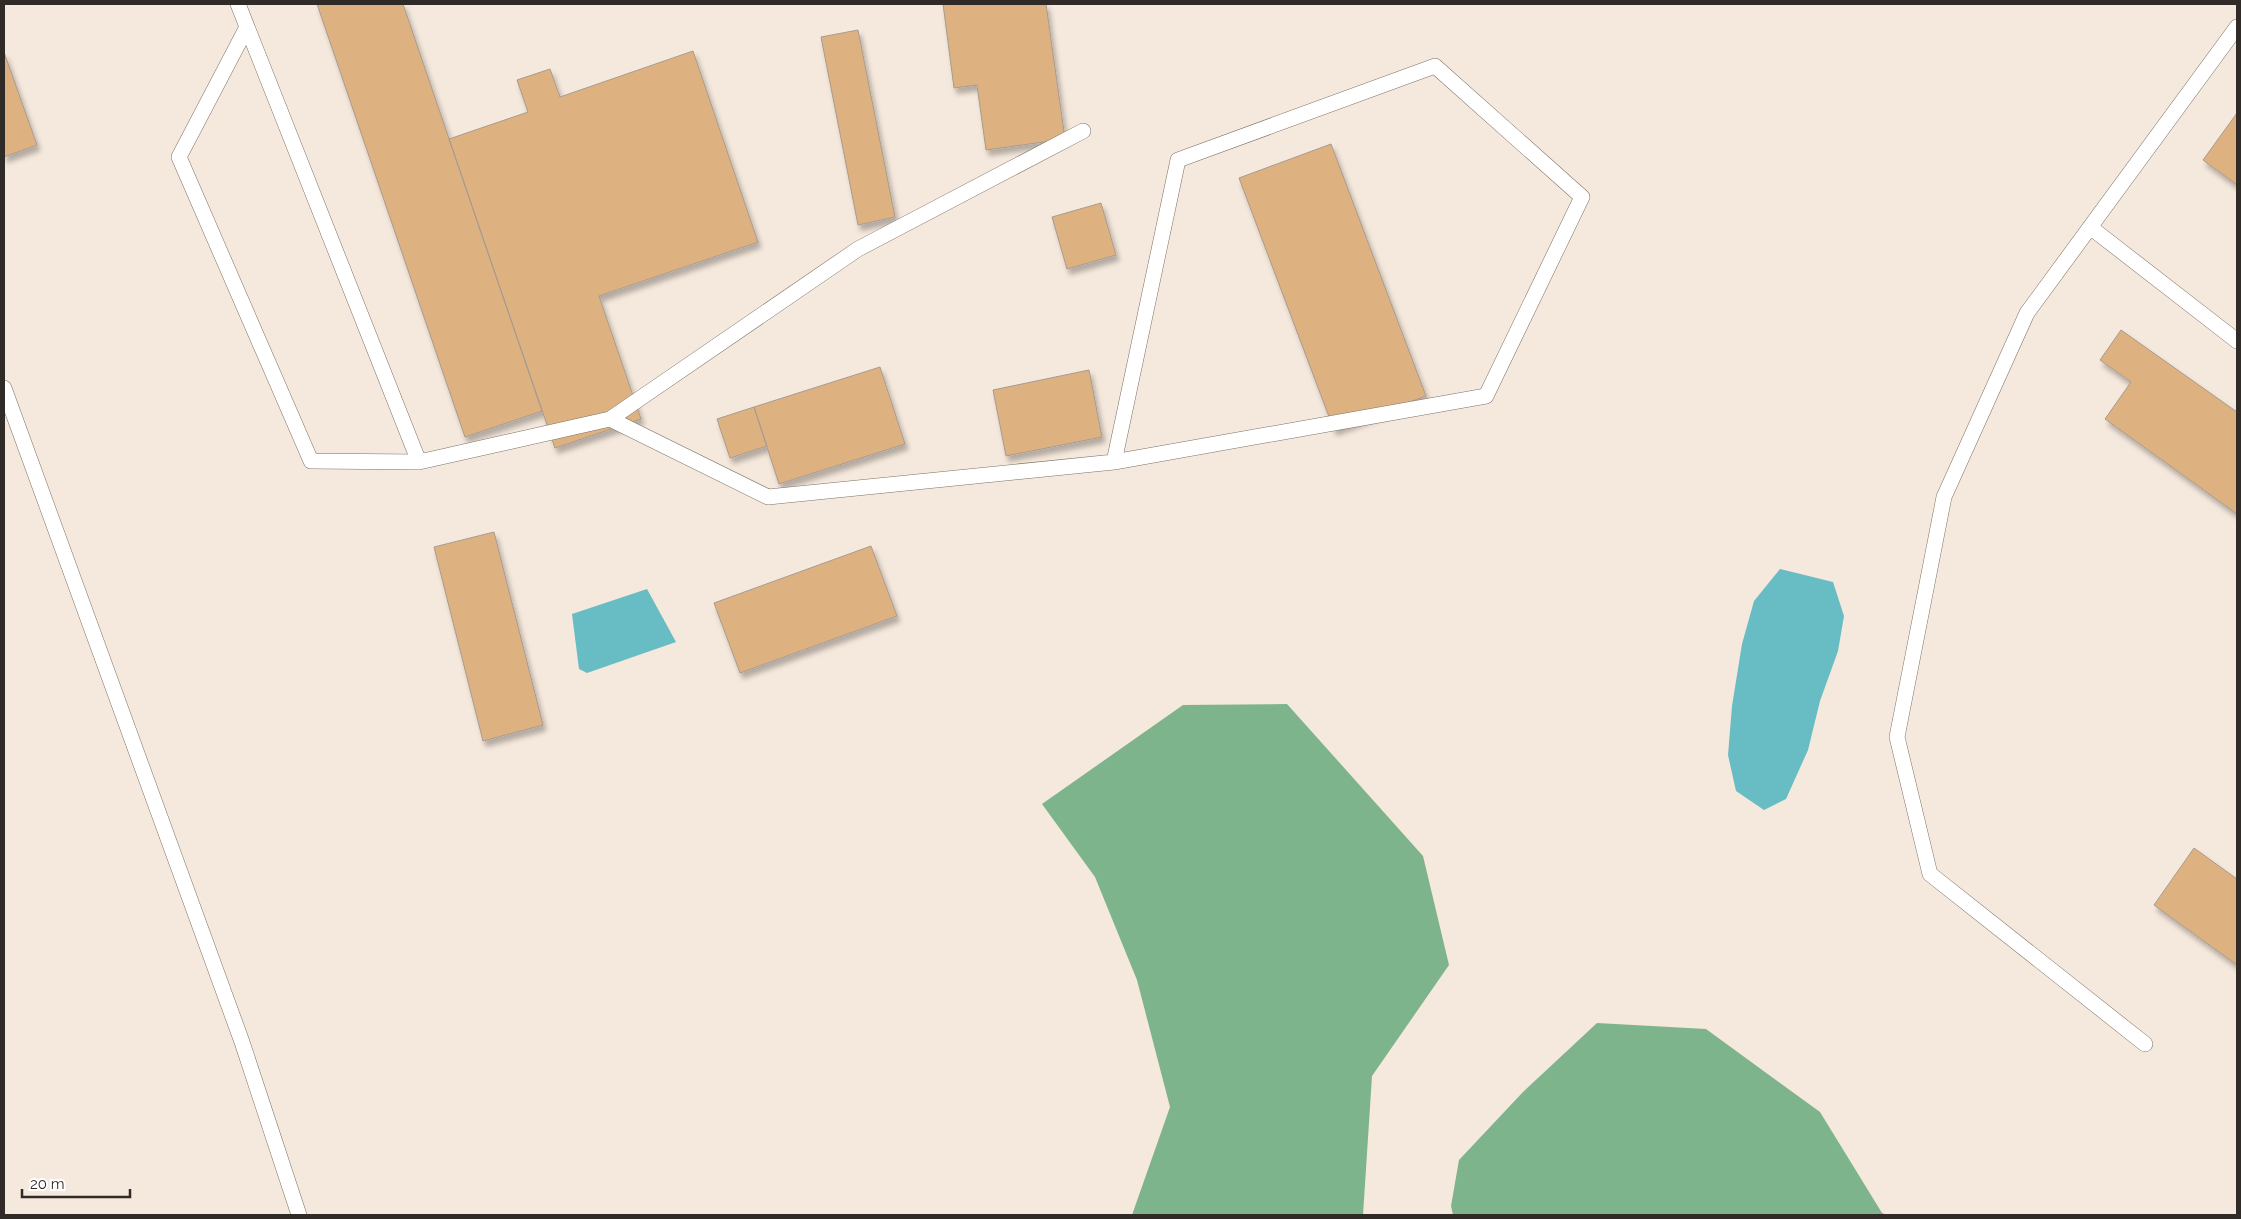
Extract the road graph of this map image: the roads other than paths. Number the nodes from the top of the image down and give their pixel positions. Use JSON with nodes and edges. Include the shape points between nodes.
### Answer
{"nodes":[{"id":1,"x":238,"y":4,"type":"edge"},
{"id":2,"x":247,"y":27,"type":"junction"},
{"id":3,"x":2237,"y":27,"type":"edge"},
{"id":4,"x":1084,"y":131,"type":"dead end"},
{"id":5,"x":2090,"y":227,"type":"junction"},
{"id":6,"x":2237,"y":341,"type":"edge"},
{"id":7,"x":4,"y":388,"type":"edge"},
{"id":8,"x":610,"y":419,"type":"junction"},
{"id":9,"x":419,"y":462,"type":"junction"},
{"id":10,"x":1114,"y":462,"type":"junction"},
{"id":11,"x":2145,"y":1044,"type":"dead end"},
{"id":12,"x":299,"y":1215,"type":"edge"}],
"edges":[{"from":1,"to":2,"type":"lane"},
{"from":2,"to":9,"type":"lane"},
{"from":2,"to":9,"type":"lane","via":[[179,157],[311,461]]},
{"from":3,"to":5,"type":"lane"},
{"from":4,"to":8,"type":"lane","via":[[858,249]]},
{"from":5,"to":6,"type":"lane"},
{"from":5,"to":11,"type":"lane","via":[[2027,312],[1944,497],[1897,738],[1930,874]]},
{"from":7,"to":12,"type":"lane","via":[[242,1042]]},
{"from":8,"to":9,"type":"lane"},
{"from":8,"to":10,"type":"lane","via":[[768,497]]},
{"from":10,"to":10,"type":"lane","via":[[1178,160],[1435,66],[1582,197],[1486,396]]}]}
